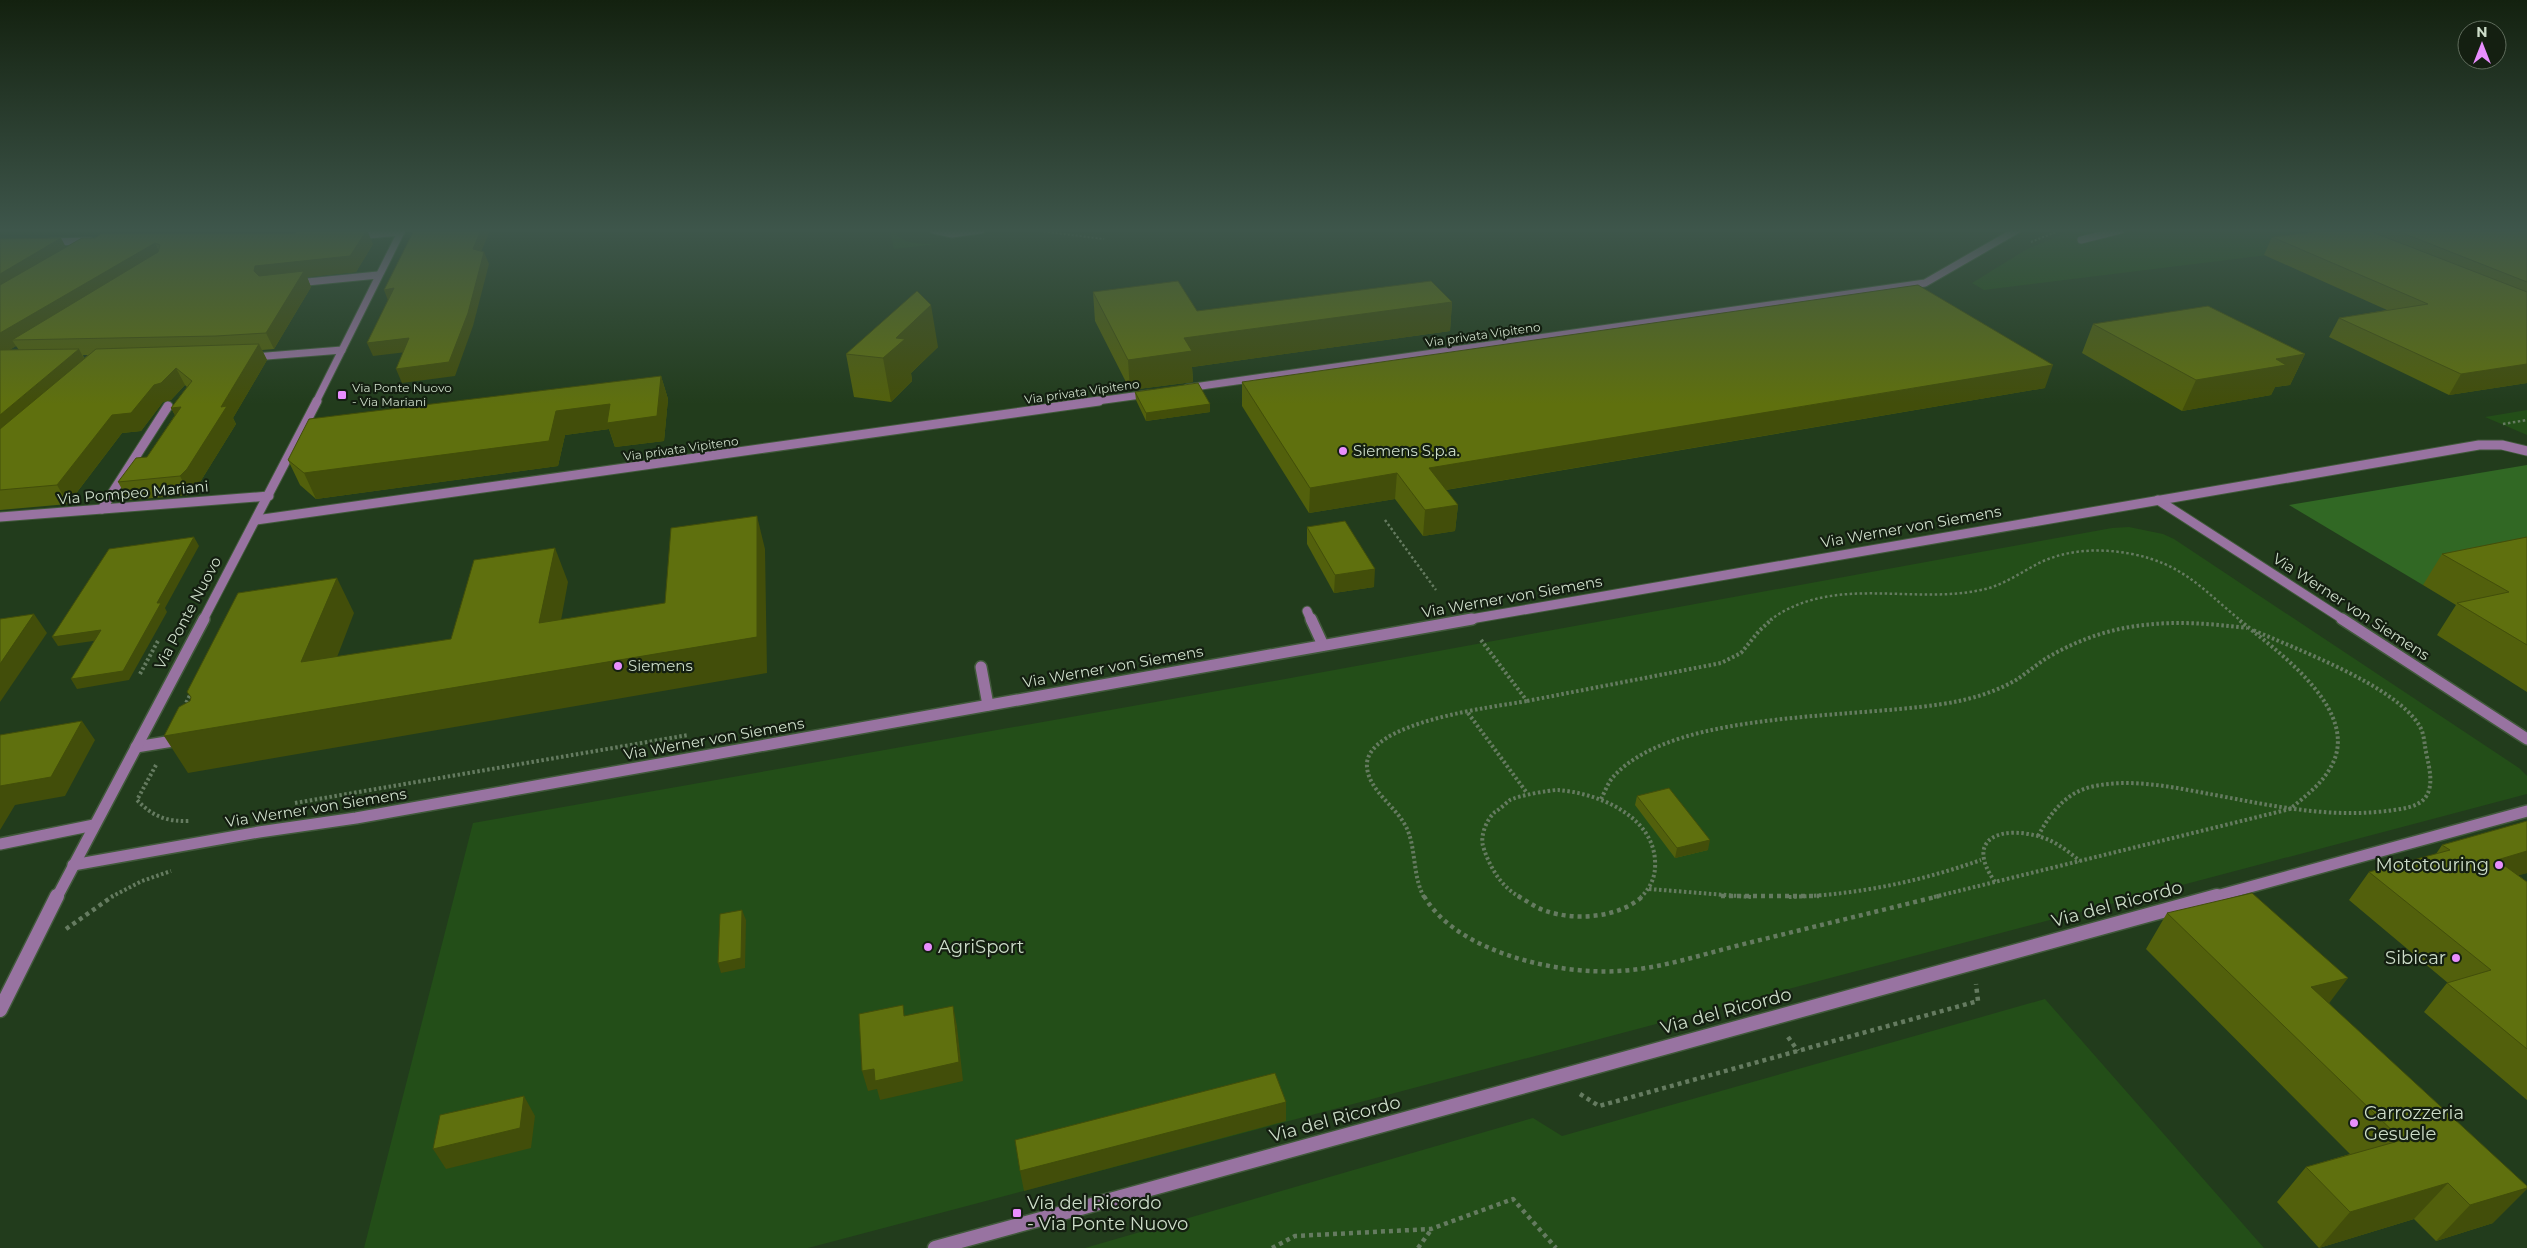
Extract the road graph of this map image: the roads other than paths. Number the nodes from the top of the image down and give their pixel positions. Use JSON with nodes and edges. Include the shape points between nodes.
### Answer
{"nodes":[{"id":1,"x":372,"y":288,"type":"edge"},
{"id":2,"x":1888,"y":288,"type":"edge"},
{"id":3,"x":342,"y":350,"type":"junction"},
{"id":4,"x":245,"y":358,"type":"edge"},
{"id":5,"x":1173,"y":390,"type":"edge"},
{"id":6,"x":1154,"y":393,"type":"edge"},
{"id":7,"x":168,"y":406,"type":"dead end"},
{"id":8,"x":2527,"y":451,"type":"edge"},
{"id":9,"x":269,"y":496,"type":"junction"},
{"id":10,"x":2158,"y":500,"type":"junction"},
{"id":11,"x":102,"y":509,"type":"junction"},
{"id":12,"x":0,"y":517,"type":"edge"},
{"id":13,"x":256,"y":520,"type":"junction"},
{"id":14,"x":1306,"y":611,"type":"dead end"},
{"id":15,"x":1323,"y":645,"type":"junction"},
{"id":16,"x":981,"y":667,"type":"dead end"},
{"id":17,"x":988,"y":705,"type":"junction"},
{"id":18,"x":192,"y":738,"type":"edge"},
{"id":19,"x":2527,"y":739,"type":"edge"},
{"id":20,"x":136,"y":746,"type":"junction"},
{"id":21,"x":2527,"y":811,"type":"edge"},
{"id":22,"x":94,"y":825,"type":"junction"},
{"id":23,"x":0,"y":844,"type":"edge"},
{"id":24,"x":73,"y":865,"type":"junction"},
{"id":25,"x":0,"y":1010,"type":"edge"},
{"id":26,"x":935,"y":1248,"type":"edge"}],
"edges":[{"from":1,"to":3,"type":"street","name":"Via Ponte Nuovo"},
{"from":2,"to":5,"type":"street","name":"Via privata Vipiteno"},
{"from":3,"to":4,"type":"street"},
{"from":3,"to":9,"type":"street","name":"Via Ponte Nuovo"},
{"from":6,"to":13,"type":"street","name":"Via privata Vipiteno"},
{"from":7,"to":11,"type":"street"},
{"from":8,"to":10,"type":"street","name":"Via Werner von Siemens","via":[[2509,446],[2479,445]]},
{"from":9,"to":11,"type":"street","name":"Via Pompeo Mariani"},
{"from":9,"to":13,"type":"street","name":"Via Ponte Nuovo"},
{"from":10,"to":15,"type":"street","name":"Via Werner von Siemens"},
{"from":10,"to":19,"type":"street","name":"Via Werner von Siemens"},
{"from":11,"to":12,"type":"street","name":"Via Pompeo Mariani"},
{"from":13,"to":20,"type":"street","name":"Via Ponte Nuovo"},
{"from":14,"to":15,"type":"street"},
{"from":15,"to":17,"type":"street","name":"Via Werner von Siemens"},
{"from":16,"to":17,"type":"street"},
{"from":17,"to":24,"type":"street","name":"Via Werner von Siemens"},
{"from":18,"to":20,"type":"street"},
{"from":20,"to":22,"type":"street","name":"Via Ponte Nuovo"},
{"from":21,"to":26,"type":"street","name":"Via del Ricordo"},
{"from":22,"to":23,"type":"street"},
{"from":22,"to":24,"type":"street","name":"Via Ponte Nuovo"},
{"from":24,"to":25,"type":"street","name":"Via Ponte Nuovo"}]}
